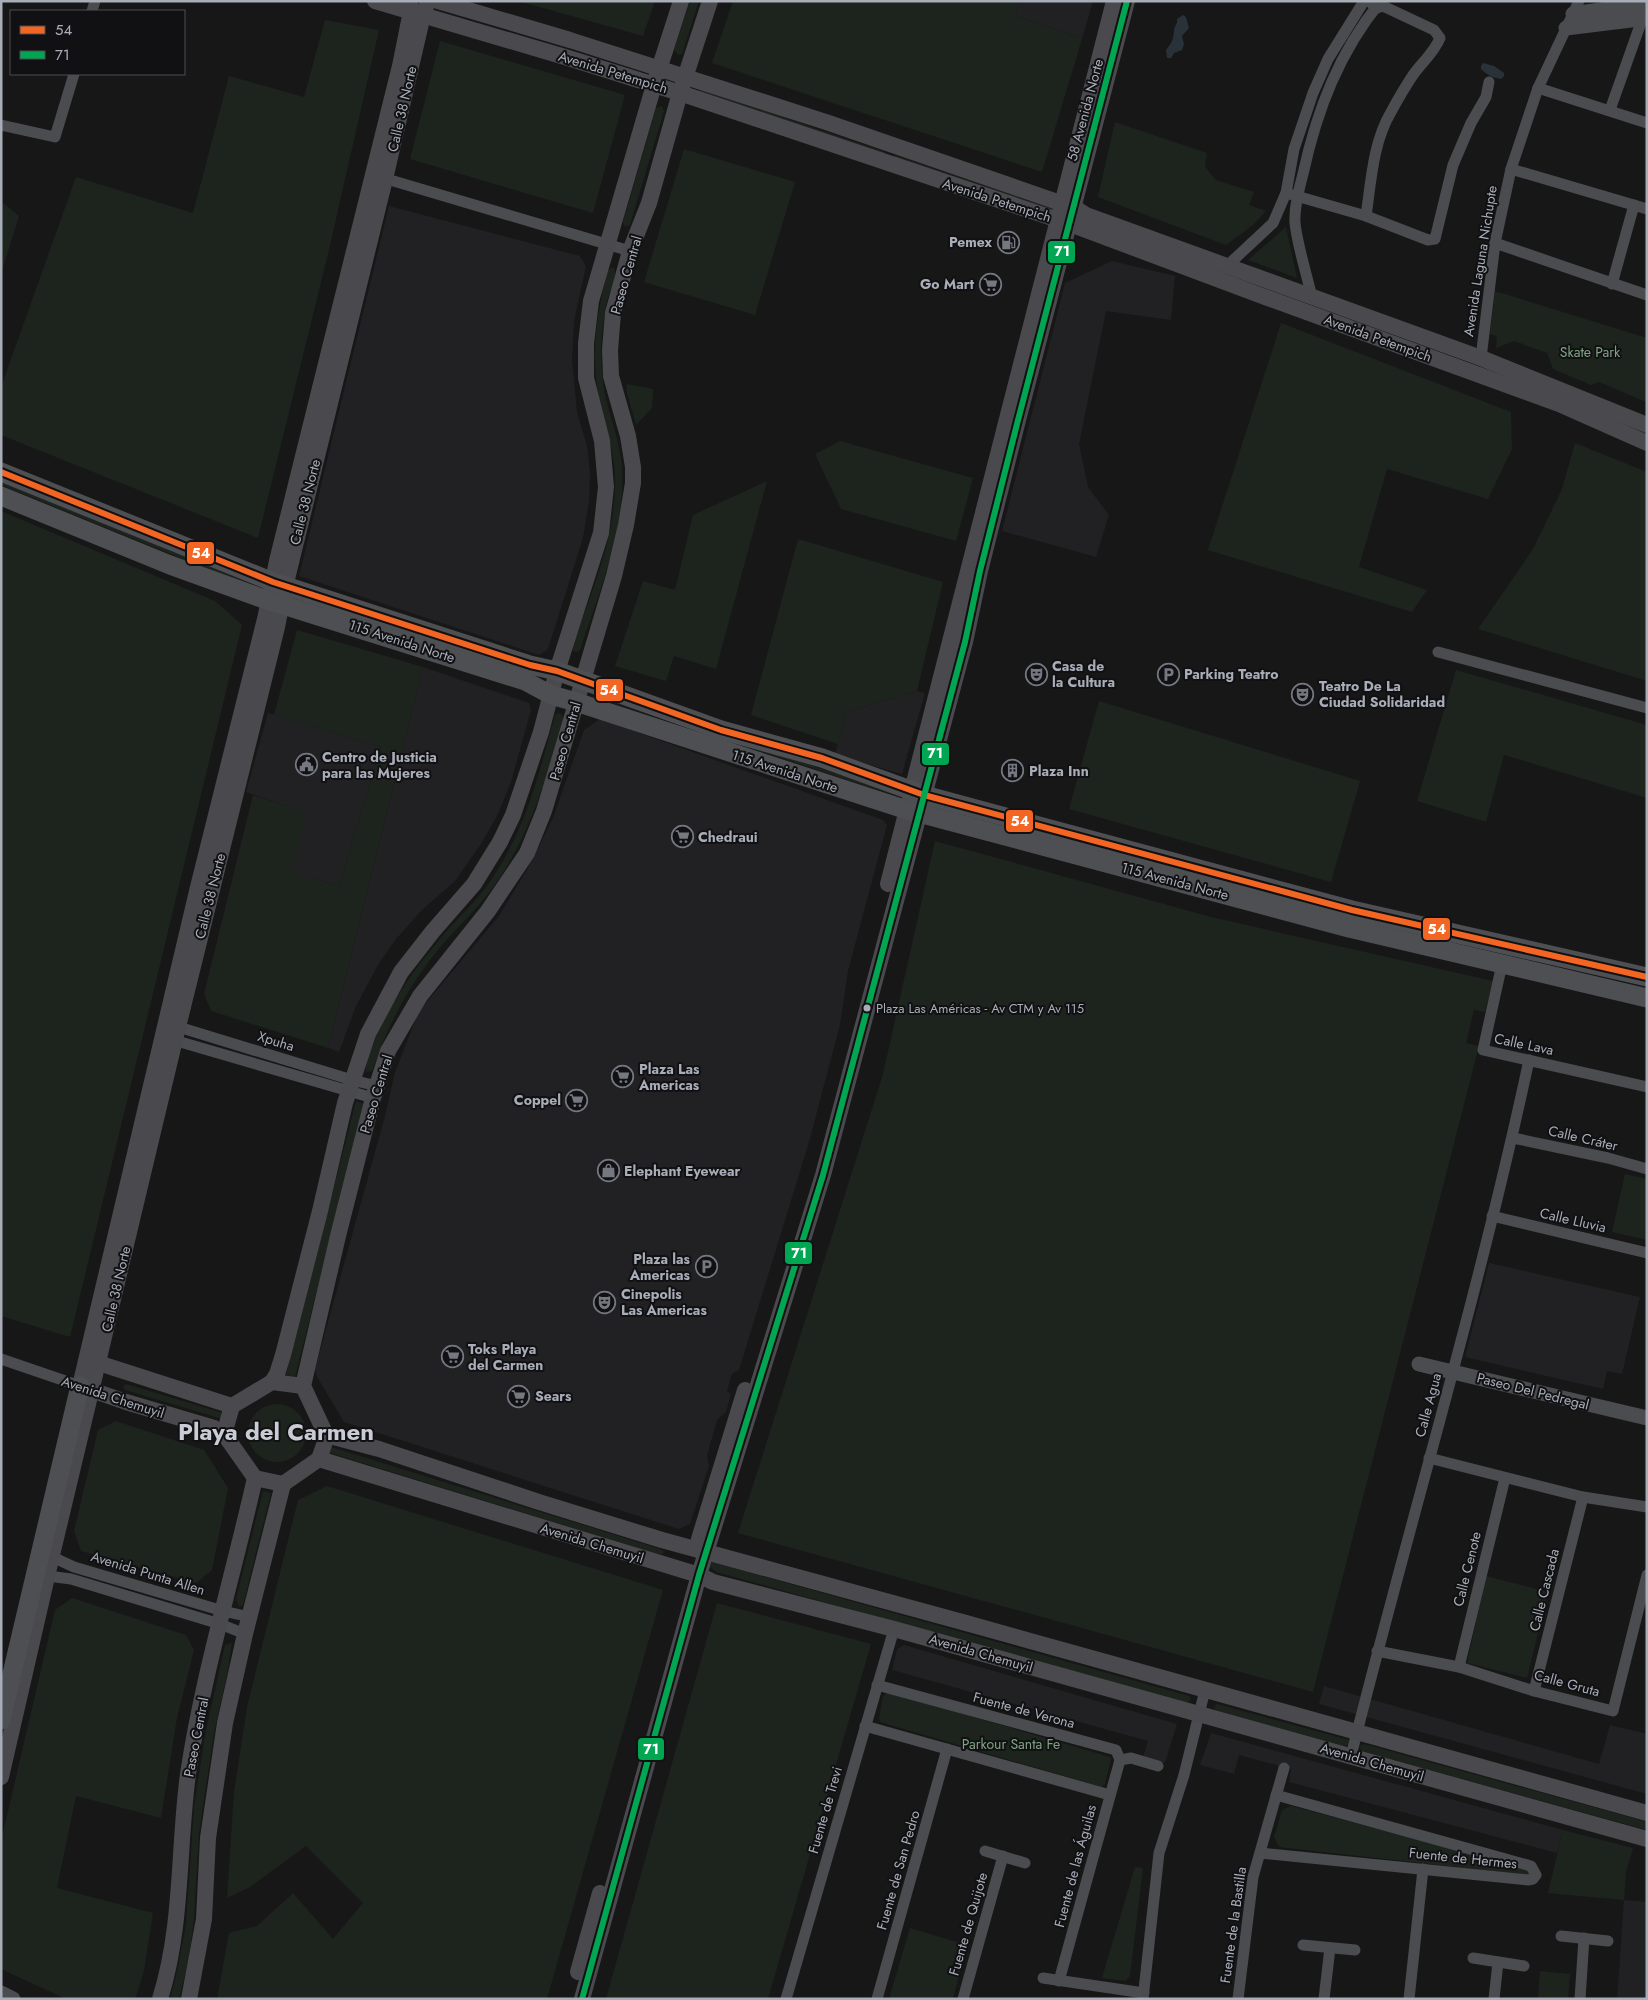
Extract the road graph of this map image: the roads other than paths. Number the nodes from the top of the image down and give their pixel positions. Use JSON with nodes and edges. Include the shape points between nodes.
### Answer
{"nodes":[{"id":1,"x":375,"y":1,"type":"edge"},
{"id":2,"x":438,"y":1,"type":"edge"},
{"id":3,"x":681,"y":1,"type":"edge"},
{"id":4,"x":710,"y":1,"type":"edge"},
{"id":5,"x":1114,"y":1,"type":"edge"},
{"id":6,"x":1127,"y":1,"type":"edge"},
{"id":7,"x":1373,"y":3,"type":"edge"},
{"id":8,"x":1647,"y":3,"type":"edge"},
{"id":9,"x":418,"y":7,"type":"edge"},
{"id":10,"x":1576,"y":7,"type":"edge"},
{"id":11,"x":1645,"y":15,"type":"edge"},
{"id":12,"x":1566,"y":28,"type":"junction"},
{"id":13,"x":659,"y":70,"type":"junction"},
{"id":14,"x":74,"y":75,"type":"edge"},
{"id":15,"x":1489,"y":82,"type":"dead end"},
{"id":16,"x":654,"y":85,"type":"junction"},
{"id":17,"x":682,"y":85,"type":"junction"},
{"id":18,"x":1538,"y":88,"type":"junction"},
{"id":19,"x":1610,"y":110,"type":"junction"},
{"id":20,"x":1647,"y":122,"type":"edge"},
{"id":21,"x":1,"y":125,"type":"edge"},
{"id":22,"x":1511,"y":168,"type":"junction"},
{"id":23,"x":379,"y":177,"type":"junction"},
{"id":24,"x":1286,"y":193,"type":"junction"},
{"id":25,"x":1298,"y":195,"type":"junction"},
{"id":26,"x":1634,"y":205,"type":"junction"},
{"id":27,"x":1068,"y":206,"type":"junction"},
{"id":28,"x":1647,"y":210,"type":"edge"},
{"id":29,"x":1366,"y":216,"type":"junction"},
{"id":30,"x":1063,"y":222,"type":"junction"},
{"id":31,"x":607,"y":242,"type":"junction"},
{"id":32,"x":1495,"y":243,"type":"junction"},
{"id":33,"x":630,"y":251,"type":"junction"},
{"id":34,"x":1228,"y":266,"type":"junction"},
{"id":35,"x":1612,"y":284,"type":"junction"},
{"id":36,"x":1647,"y":295,"type":"edge"},
{"id":37,"x":1312,"y":298,"type":"junction"},
{"id":38,"x":1481,"y":358,"type":"junction"},
{"id":39,"x":1647,"y":425,"type":"edge"},
{"id":40,"x":1647,"y":443,"type":"edge"},
{"id":41,"x":1,"y":472,"type":"edge"},
{"id":42,"x":1,"y":496,"type":"edge"},
{"id":43,"x":277,"y":593,"type":"junction"},
{"id":44,"x":1438,"y":652,"type":"dead end"},
{"id":45,"x":557,"y":671,"type":"junction"},
{"id":46,"x":582,"y":681,"type":"junction"},
{"id":47,"x":551,"y":696,"type":"junction"},
{"id":48,"x":576,"y":702,"type":"junction"},
{"id":49,"x":1647,"y":708,"type":"edge"},
{"id":50,"x":915,"y":802,"type":"junction"},
{"id":51,"x":1502,"y":964,"type":"junction"},
{"id":52,"x":1647,"y":977,"type":"edge"},
{"id":53,"x":1639,"y":996,"type":"edge"},
{"id":54,"x":170,"y":1032,"type":"junction"},
{"id":55,"x":1530,"y":1060,"type":"junction"},
{"id":56,"x":350,"y":1085,"type":"junction"},
{"id":57,"x":1647,"y":1087,"type":"edge"},
{"id":58,"x":375,"y":1092,"type":"junction"},
{"id":59,"x":1513,"y":1138,"type":"junction"},
{"id":60,"x":1647,"y":1169,"type":"edge"},
{"id":61,"x":1492,"y":1216,"type":"junction"},
{"id":62,"x":1647,"y":1253,"type":"edge"},
{"id":63,"x":1,"y":1359,"type":"edge"},
{"id":64,"x":92,"y":1361,"type":"junction"},
{"id":65,"x":1419,"y":1364,"type":"dead end"},
{"id":66,"x":1452,"y":1371,"type":"junction"},
{"id":67,"x":272,"y":1382,"type":"junction"},
{"id":68,"x":303,"y":1386,"type":"junction"},
{"id":69,"x":86,"y":1388,"type":"junction"},
{"id":70,"x":232,"y":1406,"type":"junction"},
{"id":71,"x":1647,"y":1418,"type":"edge"},
{"id":72,"x":224,"y":1434,"type":"junction"},
{"id":73,"x":326,"y":1435,"type":"junction"},
{"id":74,"x":1429,"y":1458,"type":"junction"},
{"id":75,"x":319,"y":1459,"type":"junction"},
{"id":76,"x":255,"y":1478,"type":"junction"},
{"id":77,"x":1505,"y":1478,"type":"junction"},
{"id":78,"x":283,"y":1484,"type":"junction"},
{"id":79,"x":1583,"y":1497,"type":"junction"},
{"id":80,"x":1647,"y":1507,"type":"edge"},
{"id":81,"x":702,"y":1550,"type":"junction"},
{"id":82,"x":46,"y":1554,"type":"junction"},
{"id":83,"x":694,"y":1574,"type":"junction"},
{"id":84,"x":42,"y":1575,"type":"junction"},
{"id":85,"x":1647,"y":1575,"type":"edge"},
{"id":86,"x":250,"y":1616,"type":"junction"},
{"id":87,"x":222,"y":1618,"type":"junction"},
{"id":88,"x":894,"y":1629,"type":"junction"},
{"id":89,"x":245,"y":1634,"type":"junction"},
{"id":90,"x":1377,"y":1651,"type":"junction"},
{"id":91,"x":1459,"y":1667,"type":"junction"},
{"id":92,"x":877,"y":1685,"type":"junction"},
{"id":93,"x":1205,"y":1690,"type":"junction"},
{"id":94,"x":1534,"y":1691,"type":"junction"},
{"id":95,"x":1199,"y":1714,"type":"junction"},
{"id":96,"x":1,"y":1720,"type":"edge"},
{"id":97,"x":865,"y":1726,"type":"junction"},
{"id":98,"x":1357,"y":1733,"type":"junction"},
{"id":99,"x":947,"y":1749,"type":"junction"},
{"id":100,"x":1351,"y":1756,"type":"junction"},
{"id":101,"x":1120,"y":1760,"type":"junction"},
{"id":102,"x":1158,"y":1766,"type":"dead end"},
{"id":103,"x":1284,"y":1768,"type":"dead end"},
{"id":104,"x":1,"y":1777,"type":"edge"},
{"id":105,"x":1110,"y":1795,"type":"junction"},
{"id":106,"x":1276,"y":1795,"type":"junction"},
{"id":107,"x":1647,"y":1813,"type":"edge"},
{"id":108,"x":1647,"y":1839,"type":"edge"},
{"id":109,"x":985,"y":1851,"type":"dead end"},
{"id":110,"x":1260,"y":1853,"type":"junction"},
{"id":111,"x":1003,"y":1856,"type":"junction"},
{"id":112,"x":1025,"y":1863,"type":"dead end"},
{"id":113,"x":1423,"y":1869,"type":"junction"},
{"id":114,"x":1560,"y":1936,"type":"dead end"},
{"id":115,"x":1584,"y":1938,"type":"junction"},
{"id":116,"x":1608,"y":1941,"type":"dead end"},
{"id":117,"x":1303,"y":1944,"type":"dead end"},
{"id":118,"x":1330,"y":1948,"type":"junction"},
{"id":119,"x":1355,"y":1950,"type":"dead end"},
{"id":120,"x":1473,"y":1958,"type":"dead end"},
{"id":121,"x":1498,"y":1962,"type":"junction"},
{"id":122,"x":1524,"y":1966,"type":"dead end"},
{"id":123,"x":1043,"y":1978,"type":"dead end"},
{"id":124,"x":1059,"y":1981,"type":"junction"},
{"id":125,"x":1,"y":1993,"type":"edge"},
{"id":126,"x":1144,"y":1996,"type":"edge"},
{"id":127,"x":13,"y":1999,"type":"edge"},
{"id":128,"x":160,"y":1999,"type":"edge"},
{"id":129,"x":189,"y":1999,"type":"edge"},
{"id":130,"x":571,"y":1999,"type":"edge"},
{"id":131,"x":582,"y":1999,"type":"edge"},
{"id":132,"x":786,"y":1999,"type":"edge"},
{"id":133,"x":877,"y":1999,"type":"edge"},
{"id":134,"x":963,"y":1999,"type":"edge"},
{"id":135,"x":1238,"y":1999,"type":"edge"},
{"id":136,"x":1324,"y":1999,"type":"edge"},
{"id":137,"x":1409,"y":1999,"type":"edge"},
{"id":138,"x":1494,"y":1999,"type":"edge"},
{"id":139,"x":1580,"y":1999,"type":"edge"}],
"edges":[{"from":1,"to":9,"type":"main road","name":"Avenida Petempich"},
{"from":2,"to":13,"type":"main road","name":"Avenida Petempich"},
{"from":3,"to":13,"type":"main road","name":"Paseo Central"},
{"from":4,"to":17,"type":"main road","name":"Paseo Central"},
{"from":5,"to":27,"type":"main road","name":"58 Avenida Norte"},
{"from":6,"to":27,"type":"main road","name":"58 Avenida Norte"},
{"from":7,"to":24,"type":"street","via":[[1328,60],[1312,93],[1294,149]]},
{"from":7,"to":25,"type":"street","via":[[1324,97]]},
{"from":7,"to":29,"type":"street","via":[[1434,30],[1440,38],[1390,114],[1381,136]]},
{"from":8,"to":10,"type":"street"},
{"from":9,"to":16,"type":"main road","name":"Avenida Petempich"},
{"from":9,"to":23,"type":"main road","name":"Calle 38 Norte"},
{"from":10,"to":12,"type":"street","name":"Avenida Laguna Nichupte"},
{"from":11,"to":12,"type":"street"},
{"from":11,"to":19,"type":"street"},
{"from":12,"to":18,"type":"street","name":"Avenida Laguna Nichupte"},
{"from":13,"to":16,"type":"main road","name":"Paseo Central"},
{"from":13,"to":17,"type":"main road","name":"Avenida Petempich"},
{"from":14,"to":21,"type":"street","via":[[55,136]]},
{"from":15,"to":29,"type":"street","via":[[1486,98],[1453,165],[1435,239],[1428,240]]},
{"from":16,"to":17,"type":"main road","name":"Avenida Petempich"},
{"from":16,"to":31,"type":"main road","name":"Paseo Central"},
{"from":17,"to":27,"type":"main road","name":"Avenida Petempich","via":[[826,122]]},
{"from":17,"to":30,"type":"main road","name":"Avenida Petempich"},
{"from":17,"to":33,"type":"main road","name":"Paseo Central","via":[[649,202]]},
{"from":18,"to":19,"type":"street"},
{"from":18,"to":22,"type":"street","name":"Avenida Laguna Nichupte"},
{"from":19,"to":20,"type":"street"},
{"from":22,"to":26,"type":"street"},
{"from":22,"to":32,"type":"street","name":"Avenida Laguna Nichupte"},
{"from":23,"to":31,"type":"street"},
{"from":23,"to":43,"type":"main road","name":"Calle 38 Norte"},
{"from":24,"to":25,"type":"street"},
{"from":24,"to":34,"type":"street","via":[[1273,223]]},
{"from":25,"to":29,"type":"street"},
{"from":25,"to":37,"type":"street","via":[[1295,222]]},
{"from":26,"to":28,"type":"street"},
{"from":26,"to":35,"type":"street"},
{"from":27,"to":30,"type":"main road","name":"58 Avenida Norte"},
{"from":27,"to":34,"type":"main road","name":"Avenida Petempich"},
{"from":30,"to":40,"type":"main road","name":"Avenida Petempich","via":[[1559,404]]},
{"from":30,"to":50,"type":"main road","name":"58 Avenida Norte"},
{"from":31,"to":33,"type":"street"},
{"from":31,"to":45,"type":"main road","name":"Paseo Central","via":[[591,301],[586,343],[586,378],[602,441],[606,487],[601,532]]},
{"from":32,"to":35,"type":"street"},
{"from":32,"to":38,"type":"street","name":"Avenida Laguna Nichupte"},
{"from":33,"to":46,"type":"main road","name":"Paseo Central","via":[[613,313],[610,350],[611,376],[628,436],[633,483],[614,576]]},
{"from":34,"to":37,"type":"main road","name":"Avenida Petempich"},
{"from":35,"to":36,"type":"street"},
{"from":37,"to":38,"type":"main road","name":"Avenida Petempich"},
{"from":38,"to":39,"type":"main road","name":"Avenida Petempich"},
{"from":41,"to":43,"type":"main road","name":"115 Avenida Norte"},
{"from":42,"to":43,"type":"main road","name":"115 Avenida Norte","via":[[170,565]]},
{"from":43,"to":45,"type":"main road","name":"115 Avenida Norte"},
{"from":43,"to":47,"type":"main road","name":"115 Avenida Norte","via":[[524,681]]},
{"from":43,"to":54,"type":"main road","name":"Calle 38 Norte"},
{"from":44,"to":49,"type":"street"},
{"from":45,"to":46,"type":"main road","name":"115 Avenida Norte"},
{"from":45,"to":47,"type":"main road","name":"Paseo Central"},
{"from":46,"to":48,"type":"main road","name":"Paseo Central"},
{"from":46,"to":50,"type":"main road","name":"115 Avenida Norte","via":[[722,730],[822,758]]},
{"from":47,"to":48,"type":"main road","name":"115 Avenida Norte"},
{"from":47,"to":56,"type":"main road","name":"Paseo Central","via":[[513,815],[500,842],[474,884],[402,972],[368,1034]]},
{"from":48,"to":50,"type":"main road","name":"115 Avenida Norte"},
{"from":48,"to":58,"type":"main road","name":"Paseo Central","via":[[544,811],[527,853],[488,911],[420,996],[388,1051]]},
{"from":50,"to":51,"type":"main road","name":"115 Avenida Norte","via":[[1349,928]]},
{"from":50,"to":52,"type":"main road","name":"115 Avenida Norte","via":[[1352,910]]},
{"from":50,"to":81,"type":"main road","name":"58 Avenida Norte","via":[[813,1172]]},
{"from":51,"to":53,"type":"main road","name":"115 Avenida Norte"},
{"from":51,"to":55,"type":"street","name":"Calle Lava","via":[[1482,1050]]},
{"from":54,"to":56,"type":"street","name":"Xpuha"},
{"from":54,"to":64,"type":"main road","name":"Calle 38 Norte"},
{"from":55,"to":57,"type":"street","name":"Calle Lava"},
{"from":55,"to":59,"type":"street","name":"Calle Agua"},
{"from":56,"to":58,"type":"street","name":"Xpuha"},
{"from":56,"to":67,"type":"main road","name":"Paseo Central","via":[[284,1355]]},
{"from":58,"to":68,"type":"main road","name":"Paseo Central"},
{"from":59,"to":60,"type":"street","name":"Calle Cráter"},
{"from":59,"to":61,"type":"street","name":"Calle Agua"},
{"from":61,"to":62,"type":"street","name":"Calle Lluvia"},
{"from":61,"to":66,"type":"street","name":"Calle Agua"},
{"from":63,"to":69,"type":"street","name":"Avenida Chemuyil"},
{"from":64,"to":69,"type":"main road","name":"Calle 38 Norte"},
{"from":64,"to":70,"type":"main road","name":"Avenida Chemuyil"},
{"from":65,"to":66,"type":"street","name":"Paseo Del Pedregal"},
{"from":66,"to":71,"type":"street","name":"Paseo Del Pedregal"},
{"from":66,"to":74,"type":"street","name":"Calle Agua"},
{"from":67,"to":68,"type":"main road"},
{"from":67,"to":70,"type":"main road"},
{"from":68,"to":73,"type":"main road"},
{"from":69,"to":72,"type":"main road","name":"Avenida Chemuyil","via":[[214,1428]]},
{"from":69,"to":82,"type":"main road","name":"Calle 38 Norte","via":[[56,1480]]},
{"from":70,"to":72,"type":"main road"},
{"from":72,"to":76,"type":"main road"},
{"from":73,"to":75,"type":"main road"},
{"from":73,"to":81,"type":"main road","name":"Avenida Chemuyil"},
{"from":74,"to":77,"type":"street"},
{"from":74,"to":90,"type":"street","name":"Calle Agua"},
{"from":75,"to":78,"type":"main road"},
{"from":75,"to":83,"type":"main road","name":"Avenida Chemuyil"},
{"from":76,"to":78,"type":"main road"},
{"from":76,"to":87,"type":"main road","name":"Paseo Central"},
{"from":77,"to":79,"type":"street"},
{"from":77,"to":91,"type":"street","name":"Calle Cenote"},
{"from":78,"to":86,"type":"main road","name":"Paseo Central"},
{"from":79,"to":80,"type":"street"},
{"from":79,"to":94,"type":"street","name":"Calle Cascada"},
{"from":81,"to":83,"type":"main road","name":"58 Avenida Norte"},
{"from":81,"to":93,"type":"main road","name":"Avenida Chemuyil"},
{"from":82,"to":84,"type":"main road","name":"Calle 38 Norte"},
{"from":82,"to":87,"type":"street","name":"Avenida Punta Allen","via":[[74,1567]]},
{"from":83,"to":88,"type":"main road","name":"Avenida Chemuyil","via":[[713,1582]]},
{"from":83,"to":130,"type":"main road"},
{"from":83,"to":131,"type":"main road"},
{"from":84,"to":87,"type":"street","name":"Avenida Punta Allen","via":[[71,1578]]},
{"from":84,"to":96,"type":"main road","name":"Calle 38 Norte"},
{"from":84,"to":104,"type":"main road","name":"Calle 38 Norte"},
{"from":85,"to":94,"type":"street","name":"Calle Gruta","via":[[1613,1711]]},
{"from":86,"to":87,"type":"street","name":"Avenida Punta Allen"},
{"from":86,"to":89,"type":"main road","name":"Paseo Central"},
{"from":87,"to":89,"type":"street","name":"Avenida Punta Allen"},
{"from":87,"to":128,"type":"main road","name":"Paseo Central","via":[[188,1774],[177,1913]]},
{"from":88,"to":92,"type":"street","name":"Fuente de Trevi"},
{"from":88,"to":95,"type":"main road","name":"Avenida Chemuyil"},
{"from":89,"to":129,"type":"main road","name":"Paseo Central","via":[[225,1724],[208,1838],[204,1919]]},
{"from":90,"to":91,"type":"street","name":"Calle Gruta"},
{"from":90,"to":98,"type":"street","name":"Calle Agua"},
{"from":91,"to":94,"type":"street","name":"Calle Gruta"},
{"from":92,"to":97,"type":"street","name":"Fuente de Trevi"},
{"from":92,"to":101,"type":"street","name":"Fuente de Verona","via":[[1116,1750]]},
{"from":93,"to":95,"type":"street"},
{"from":93,"to":98,"type":"main road","name":"Avenida Chemuyil"},
{"from":95,"to":100,"type":"main road","name":"Avenida Chemuyil"},
{"from":95,"to":126,"type":"street","via":[[1159,1853]]},
{"from":97,"to":99,"type":"street"},
{"from":97,"to":132,"type":"street","name":"Fuente de Trevi"},
{"from":98,"to":100,"type":"street","name":"Calle Agua"},
{"from":98,"to":107,"type":"main road","name":"Avenida Chemuyil"},
{"from":99,"to":105,"type":"street"},
{"from":99,"to":133,"type":"street","name":"Fuente de San Pedro"},
{"from":100,"to":108,"type":"main road","name":"Avenida Chemuyil"},
{"from":101,"to":102,"type":"street","via":[[1131,1758]]},
{"from":101,"to":105,"type":"street","name":"Fuente de las Águilas"},
{"from":103,"to":106,"type":"street","name":"Fuente de la Bastilla"},
{"from":105,"to":124,"type":"street","name":"Fuente de las Águilas"},
{"from":106,"to":110,"type":"street","name":"Fuente de la Bastilla"},
{"from":106,"to":113,"type":"street","name":"Fuente de Hermes","via":[[1531,1866],[1536,1875],[1528,1880]]},
{"from":109,"to":111,"type":"street"},
{"from":110,"to":113,"type":"street","name":"Fuente de Hermes"},
{"from":110,"to":135,"type":"street","name":"Fuente de la Bastilla","via":[[1249,1902]]},
{"from":111,"to":112,"type":"street"},
{"from":111,"to":134,"type":"street","name":"Fuente de Quijote"},
{"from":113,"to":137,"type":"street"},
{"from":114,"to":115,"type":"street"},
{"from":115,"to":116,"type":"street"},
{"from":115,"to":139,"type":"street"},
{"from":117,"to":118,"type":"street"},
{"from":118,"to":119,"type":"street"},
{"from":118,"to":136,"type":"street"},
{"from":120,"to":121,"type":"street"},
{"from":121,"to":122,"type":"street"},
{"from":121,"to":138,"type":"street"},
{"from":123,"to":124,"type":"street"},
{"from":124,"to":126,"type":"street"},
{"from":125,"to":127,"type":"street"}]}
